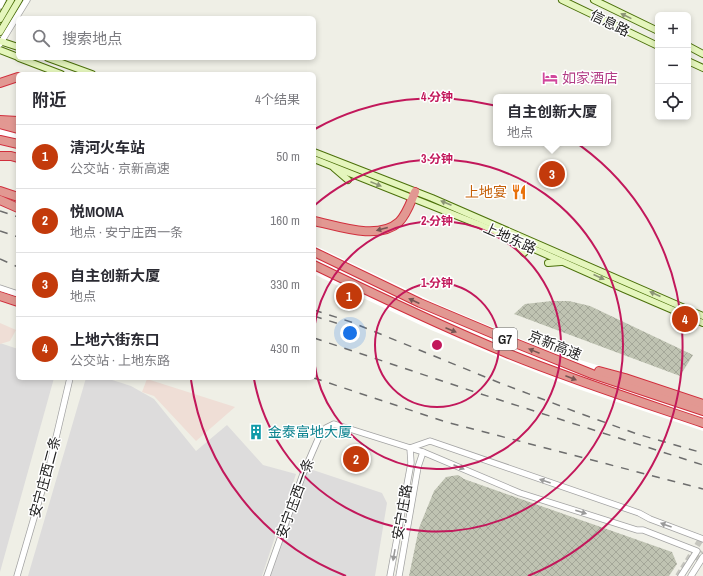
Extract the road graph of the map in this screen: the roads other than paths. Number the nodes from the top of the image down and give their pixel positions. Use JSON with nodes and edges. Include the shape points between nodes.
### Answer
{"nodes":[{"id":1,"x":3,"y":0,"type":"edge"},
{"id":2,"x":11,"y":0,"type":"edge"},
{"id":3,"x":19,"y":0,"type":"edge"},
{"id":4,"x":27,"y":0,"type":"edge"},
{"id":5,"x":562,"y":0,"type":"edge"},
{"id":6,"x":594,"y":0,"type":"edge"},
{"id":7,"x":0,"y":6,"type":"edge"},
{"id":8,"x":17,"y":16,"type":"edge"},
{"id":9,"x":16,"y":18,"type":"edge"},
{"id":10,"x":0,"y":19,"type":"edge"},
{"id":11,"x":655,"y":30,"type":"edge"},
{"id":12,"x":0,"y":32,"type":"edge"},
{"id":13,"x":1,"y":42,"type":"edge"},
{"id":14,"x":655,"y":45,"type":"edge"},
{"id":15,"x":16,"y":46,"type":"edge"},
{"id":16,"x":691,"y":48,"type":"edge"},
{"id":17,"x":0,"y":50,"type":"edge"},
{"id":18,"x":703,"y":54,"type":"edge"},
{"id":19,"x":16,"y":57,"type":"edge"},
{"id":20,"x":24,"y":60,"type":"edge"},
{"id":21,"x":54,"y":60,"type":"edge"},
{"id":22,"x":691,"y":62,"type":"edge"},
{"id":23,"x":703,"y":68,"type":"edge"},
{"id":24,"x":55,"y":72,"type":"edge"},
{"id":25,"x":86,"y":72,"type":"edge"},
{"id":26,"x":16,"y":78,"type":"edge"},
{"id":27,"x":0,"y":83,"type":"edge"},
{"id":28,"x":0,"y":120,"type":"edge"},
{"id":29,"x":16,"y":121,"type":"edge"},
{"id":30,"x":0,"y":124,"type":"edge"},
{"id":31,"x":16,"y":128,"type":"edge"},
{"id":32,"x":0,"y":140,"type":"edge"},
{"id":33,"x":16,"y":144,"type":"edge"},
{"id":34,"x":316,"y":153,"type":"edge"},
{"id":35,"x":0,"y":156,"type":"edge"},
{"id":36,"x":16,"y":157,"type":"edge"},
{"id":37,"x":316,"y":160,"type":"edge"},
{"id":38,"x":330,"y":165,"type":"junction"},
{"id":39,"x":348,"y":180,"type":"dead end"},
{"id":40,"x":0,"y":191,"type":"edge"},
{"id":41,"x":414,"y":195,"type":"junction"},
{"id":42,"x":16,"y":196,"type":"edge"},
{"id":43,"x":0,"y":200,"type":"edge"},
{"id":44,"x":0,"y":204,"type":"edge"},
{"id":45,"x":16,"y":207,"type":"edge"},
{"id":46,"x":16,"y":208,"type":"edge"},
{"id":47,"x":316,"y":221,"type":"edge"},
{"id":48,"x":512,"y":238,"type":"junction"},
{"id":49,"x":316,"y":253,"type":"edge"},
{"id":50,"x":524,"y":253,"type":"dead end"},
{"id":51,"x":563,"y":261,"type":"junction"},
{"id":52,"x":548,"y":263,"type":"dead end"},
{"id":53,"x":316,"y":266,"type":"edge"},
{"id":54,"x":0,"y":288,"type":"edge"},
{"id":55,"x":16,"y":293,"type":"edge"},
{"id":56,"x":0,"y":296,"type":"edge"},
{"id":57,"x":16,"y":301,"type":"edge"},
{"id":58,"x":703,"y":316,"type":"edge"},
{"id":59,"x":703,"y":323,"type":"edge"},
{"id":60,"x":553,"y":359,"type":"junction"},
{"id":61,"x":70,"y":380,"type":"edge"},
{"id":62,"x":703,"y":404,"type":"edge"},
{"id":63,"x":703,"y":410,"type":"edge"},
{"id":64,"x":703,"y":423,"type":"edge"},
{"id":65,"x":410,"y":448,"type":"junction"},
{"id":66,"x":423,"y":452,"type":"junction"},
{"id":67,"x":703,"y":539,"type":"edge"},
{"id":68,"x":703,"y":557,"type":"tunnel mouth"},
{"id":69,"x":684,"y":575,"type":"edge"},
{"id":70,"x":17,"y":576,"type":"edge"},
{"id":71,"x":267,"y":576,"type":"edge"},
{"id":72,"x":390,"y":576,"type":"edge"},
{"id":73,"x":399,"y":576,"type":"edge"},
{"id":74,"x":691,"y":576,"type":"edge"}],
"edges":[{"from":1,"to":7,"type":"street"},
{"from":2,"to":10,"type":"main road"},
{"from":3,"to":12,"type":"main road"},
{"from":4,"to":8,"type":"street"},
{"from":5,"to":14,"type":"main road","name":"信息路"},
{"from":11,"to":6,"type":"main road","name":"信息路","one_way":true},
{"from":9,"to":13,"type":"street"},
{"from":13,"to":15,"type":"main road"},
{"from":16,"to":18,"type":"main road"},
{"from":17,"to":19,"type":"main road"},
{"from":20,"to":24,"type":"main road"},
{"from":21,"to":25,"type":"main road"},
{"from":22,"to":23,"type":"main road"},
{"from":26,"to":27,"type":"highway"},
{"from":28,"to":29,"type":"highway"},
{"from":30,"to":31,"type":"highway"},
{"from":32,"to":33,"type":"highway"},
{"from":34,"to":41,"type":"main road","name":"上地东路"},
{"from":35,"to":36,"type":"highway"},
{"from":37,"to":38,"type":"main road","name":"上地东路"},
{"from":38,"to":39,"type":"main road"},
{"from":38,"to":41,"type":"main road","name":"上地东路","one_way":true},
{"from":40,"to":42,"type":"highway"},
{"from":41,"to":47,"type":"highway","one_way":true,"via":[[399,222],[382,230],[370,232],[349,229]]},
{"from":41,"to":48,"type":"main road","name":"上地东路"},
{"from":58,"to":41,"type":"main road","name":"上地东路","one_way":true,"via":[[432,198]]},
{"from":43,"to":45,"type":"highway"},
{"from":44,"to":46,"type":"highway"},
{"from":48,"to":50,"type":"main road"},
{"from":48,"to":51,"type":"main road","name":"上地东路"},
{"from":60,"to":49,"type":"highway","name":"京新高速","number":"G7","one_way":true,"via":[[420,303]]},
{"from":51,"to":52,"type":"main road"},
{"from":51,"to":59,"type":"main road","name":"上地东路","one_way":true},
{"from":53,"to":64,"type":"highway","name":"京新高速","number":"G7","one_way":true,"via":[[510,355]]},
{"from":54,"to":55,"type":"street"},
{"from":56,"to":57,"type":"highway"},
{"from":60,"to":62,"type":"highway","via":[[625,378]]},
{"from":60,"to":63,"type":"highway","name":"京新高速","number":"G7"},
{"from":61,"to":70,"type":"street","name":"安宁庄西二条","via":[[50,463]]},
{"from":65,"to":66,"type":"street","name":"安宁庄西一条"},
{"from":67,"to":65,"type":"street","one_way":true,"via":[[639,513],[430,441]]},
{"from":65,"to":71,"type":"street","name":"安宁庄西一条","via":[[334,424],[326,428],[303,474]]},
{"from":65,"to":72,"type":"street","name":"安宁庄路","one_way":true,"via":[[410,463]]},
{"from":66,"to":69,"type":"street","name":"安宁庄西一条","one_way":true,"via":[[520,492],[636,530],[643,530],[697,551]]},
{"from":66,"to":73,"type":"street","name":"安宁庄路","via":[[418,467]]},
{"from":68,"to":74,"type":"street"}]}
